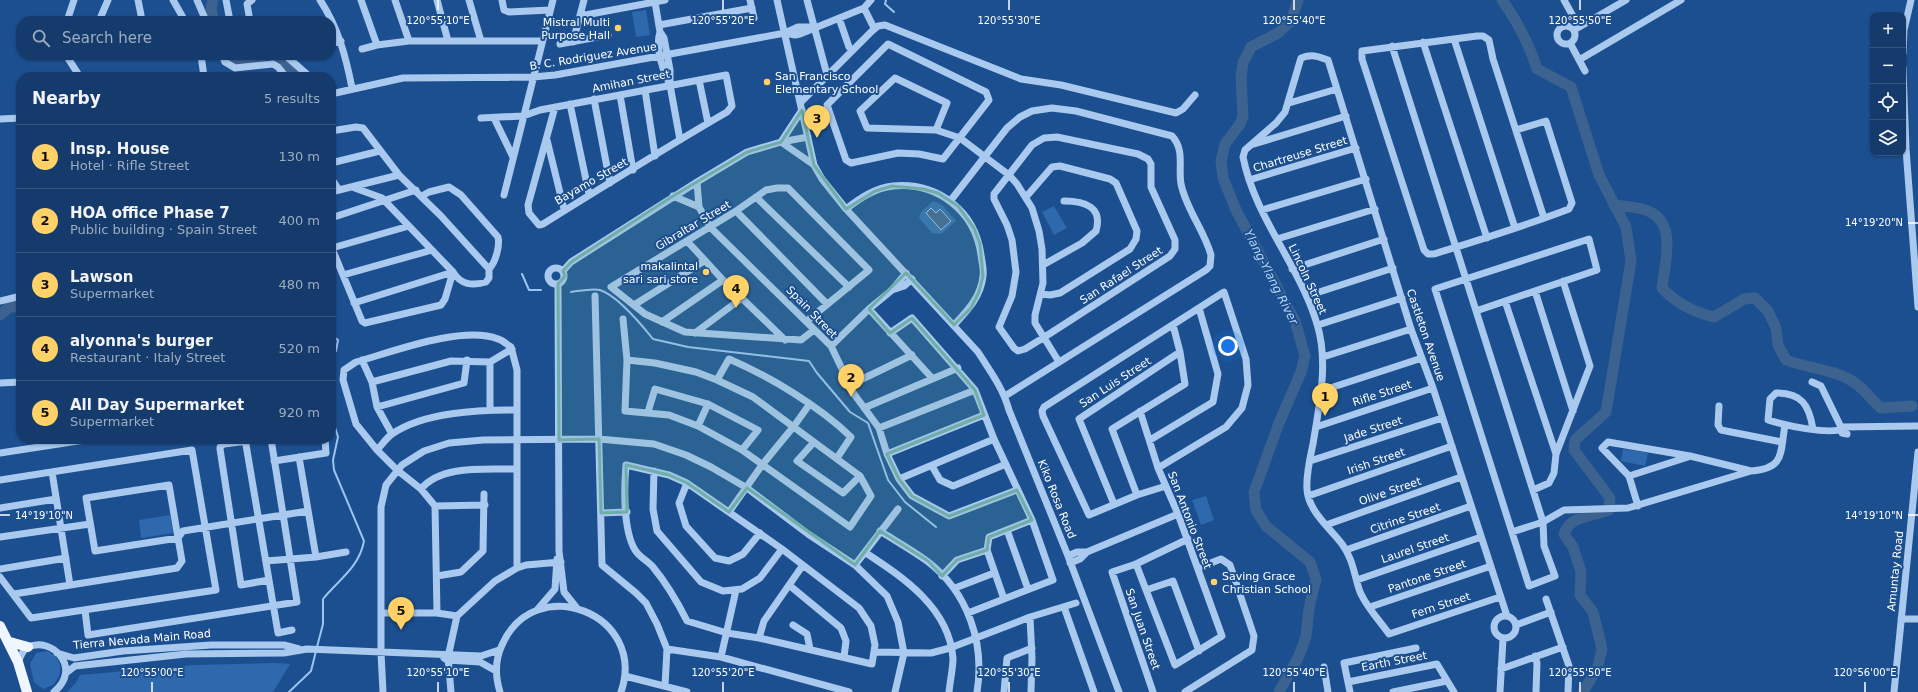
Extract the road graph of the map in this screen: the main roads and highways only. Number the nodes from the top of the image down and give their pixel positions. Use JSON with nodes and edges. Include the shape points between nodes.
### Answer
{"nodes":[{"id":1,"x":0,"y":626,"type":"edge"},
{"id":2,"x":10,"y":642,"type":"junction"},
{"id":3,"x":28,"y":647,"type":"road end"},
{"id":4,"x":29,"y":690,"type":"edge"}],
"edges":[{"from":1,"to":2,"type":"main road"},
{"from":2,"to":3,"type":"main road"},
{"from":2,"to":4,"type":"main road"}]}
